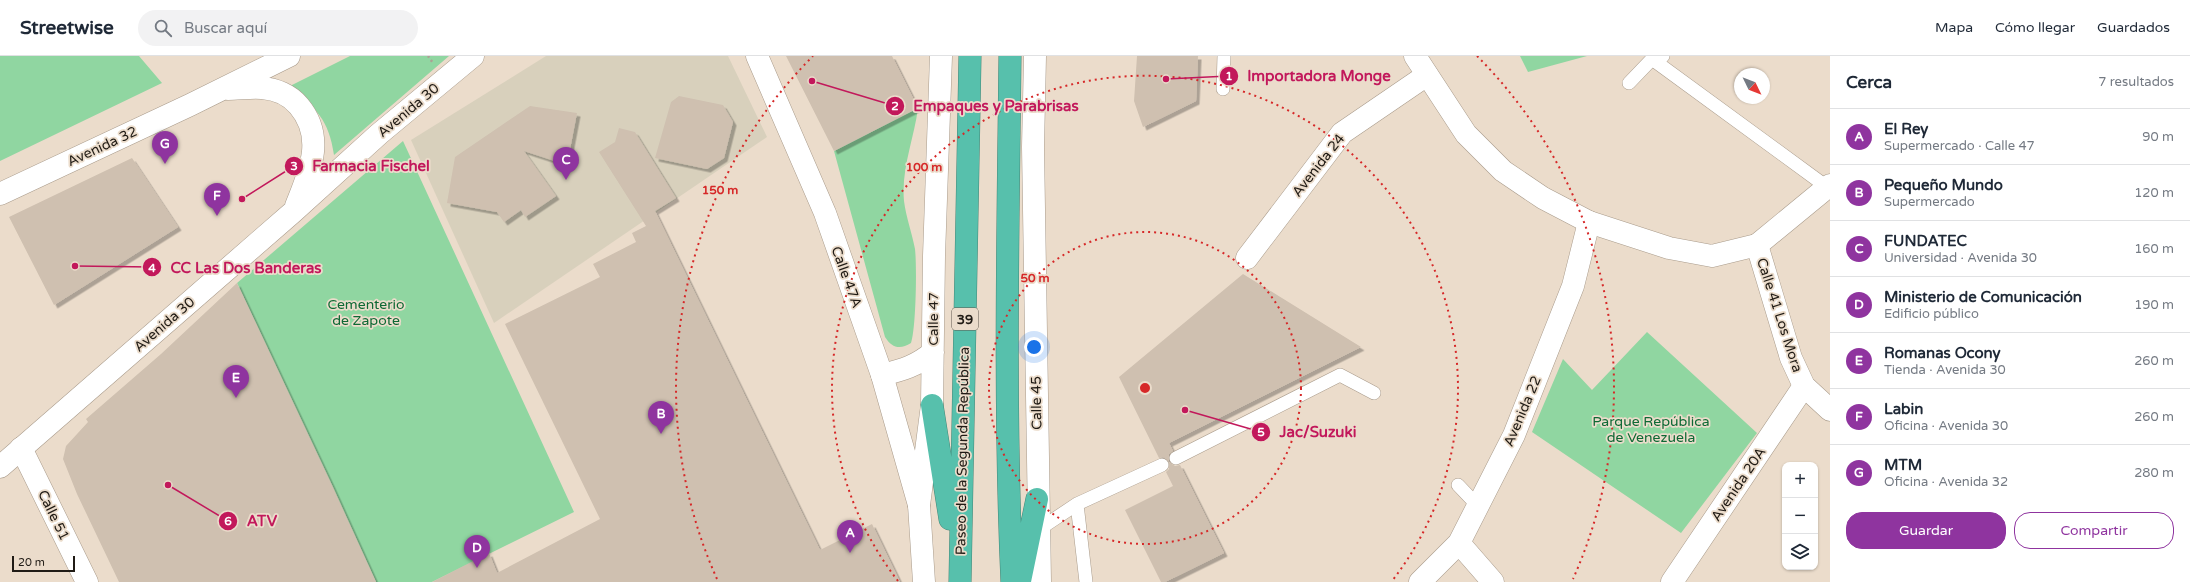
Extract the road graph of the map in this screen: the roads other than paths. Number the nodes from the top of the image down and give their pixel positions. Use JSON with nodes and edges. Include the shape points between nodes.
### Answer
{"nodes":[{"id":1,"x":289,"y":56,"type":"edge"},
{"id":2,"x":473,"y":56,"type":"edge"},
{"id":3,"x":757,"y":56,"type":"edge"},
{"id":4,"x":942,"y":56,"type":"edge"},
{"id":5,"x":970,"y":56,"type":"edge"},
{"id":6,"x":1010,"y":56,"type":"edge"},
{"id":7,"x":1035,"y":56,"type":"edge"},
{"id":8,"x":1224,"y":56,"type":"edge"},
{"id":9,"x":1415,"y":56,"type":"edge"},
{"id":10,"x":1658,"y":57,"type":"edge"},
{"id":11,"x":1427,"y":76,"type":"junction"},
{"id":12,"x":1629,"y":83,"type":"dead end"},
{"id":13,"x":221,"y":89,"type":"junction"},
{"id":14,"x":1223,"y":89,"type":"dead end"},
{"id":15,"x":1829,"y":186,"type":"edge"},
{"id":16,"x":0,"y":194,"type":"edge"},
{"id":17,"x":293,"y":212,"type":"junction"},
{"id":18,"x":1588,"y":222,"type":"junction"},
{"id":19,"x":1757,"y":245,"type":"junction"},
{"id":20,"x":1247,"y":258,"type":"dead end"},
{"id":21,"x":933,"y":352,"type":"junction"},
{"id":22,"x":882,"y":375,"type":"junction"},
{"id":23,"x":1804,"y":386,"type":"junction"},
{"id":24,"x":1374,"y":392,"type":"dead end"},
{"id":25,"x":932,"y":405,"type":"junction"},
{"id":26,"x":1830,"y":410,"type":"edge"},
{"id":27,"x":20,"y":448,"type":"junction"},
{"id":28,"x":1176,"y":458,"type":"dead end"},
{"id":29,"x":1162,"y":465,"type":"dead end"},
{"id":30,"x":0,"y":466,"type":"edge"},
{"id":31,"x":1458,"y":485,"type":"dead end"},
{"id":32,"x":1037,"y":499,"type":"junction"},
{"id":33,"x":1077,"y":504,"type":"junction"},
{"id":34,"x":919,"y":505,"type":"junction"},
{"id":35,"x":1478,"y":506,"type":"junction"},
{"id":36,"x":1038,"y":530,"type":"junction"},
{"id":37,"x":1459,"y":543,"type":"junction"},
{"id":38,"x":960,"y":578,"type":"edge"},
{"id":39,"x":87,"y":582,"type":"edge"},
{"id":40,"x":924,"y":582,"type":"edge"},
{"id":41,"x":1012,"y":582,"type":"edge"},
{"id":42,"x":1020,"y":582,"type":"edge"},
{"id":43,"x":1040,"y":582,"type":"edge"},
{"id":44,"x":1086,"y":582,"type":"edge"},
{"id":45,"x":1420,"y":582,"type":"edge"},
{"id":46,"x":1494,"y":582,"type":"edge"},
{"id":47,"x":1672,"y":582,"type":"edge"}],
"edges":[{"from":1,"to":13,"type":"street","name":"Avenida 32"},
{"from":2,"to":17,"type":"street","name":"Avenida 30","via":[[379,134]]},
{"from":3,"to":22,"type":"street","name":"Calle 47A","via":[[825,213]]},
{"from":4,"to":21,"type":"street","name":"Calle 47"},
{"from":5,"to":38,"type":"highway","name":"Paseo de la Segunda República","number":"39"},
{"from":6,"to":41,"type":"highway","via":[[1007,338],[1008,501]]},
{"from":7,"to":32,"type":"street","name":"Calle 45","via":[[1033,148]]},
{"from":8,"to":14,"type":"lane"},
{"from":9,"to":11,"type":"street","name":"Calle 41 Los Mora"},
{"from":10,"to":12,"type":"lane"},
{"from":10,"to":15,"type":"lane"},
{"from":11,"to":18,"type":"street","name":"Calle 41 Los Mora","via":[[1466,134],[1503,171],[1543,198]]},
{"from":11,"to":20,"type":"street","name":"Avenida 24","via":[[1342,133]]},
{"from":13,"to":16,"type":"street","name":"Avenida 32"},
{"from":13,"to":17,"type":"street","via":[[273,90],[286,95],[306,114],[314,137],[314,151]]},
{"from":15,"to":19,"type":"street"},
{"from":17,"to":27,"type":"street","name":"Avenida 30"},
{"from":18,"to":19,"type":"street","name":"Calle 41 Los Mora","via":[[1669,248],[1712,256]]},
{"from":18,"to":35,"type":"street","name":"Avenida 22","via":[[1567,301],[1514,435]]},
{"from":19,"to":23,"type":"street","name":"Calle 41 Los Mora","via":[[1792,358]]},
{"from":21,"to":22,"type":"street","via":[[920,363],[905,370]]},
{"from":21,"to":25,"type":"street","name":"Calle 47"},
{"from":22,"to":34,"type":"street","name":"Calle 47A"},
{"from":23,"to":26,"type":"street","name":"Calle 41 Los Mora"},
{"from":23,"to":47,"type":"street","name":"Avenida 20A"},
{"from":24,"to":28,"type":"lane","via":[[1340,375]]},
{"from":25,"to":34,"type":"street","name":"Calle 47"},
{"from":25,"to":38,"type":"highway"},
{"from":27,"to":30,"type":"street","name":"Avenida 30"},
{"from":27,"to":39,"type":"street","name":"Calle 51"},
{"from":29,"to":33,"type":"lane"},
{"from":31,"to":35,"type":"lane"},
{"from":32,"to":36,"type":"street","name":"Calle 45"},
{"from":32,"to":42,"type":"highway"},
{"from":33,"to":36,"type":"lane"},
{"from":33,"to":44,"type":"lane"},
{"from":34,"to":40,"type":"street","name":"Calle 47"},
{"from":35,"to":37,"type":"street","name":"Avenida 22"},
{"from":36,"to":43,"type":"street","name":"Calle 45"},
{"from":37,"to":45,"type":"street","name":"Avenida 22"},
{"from":37,"to":46,"type":"street"}]}
